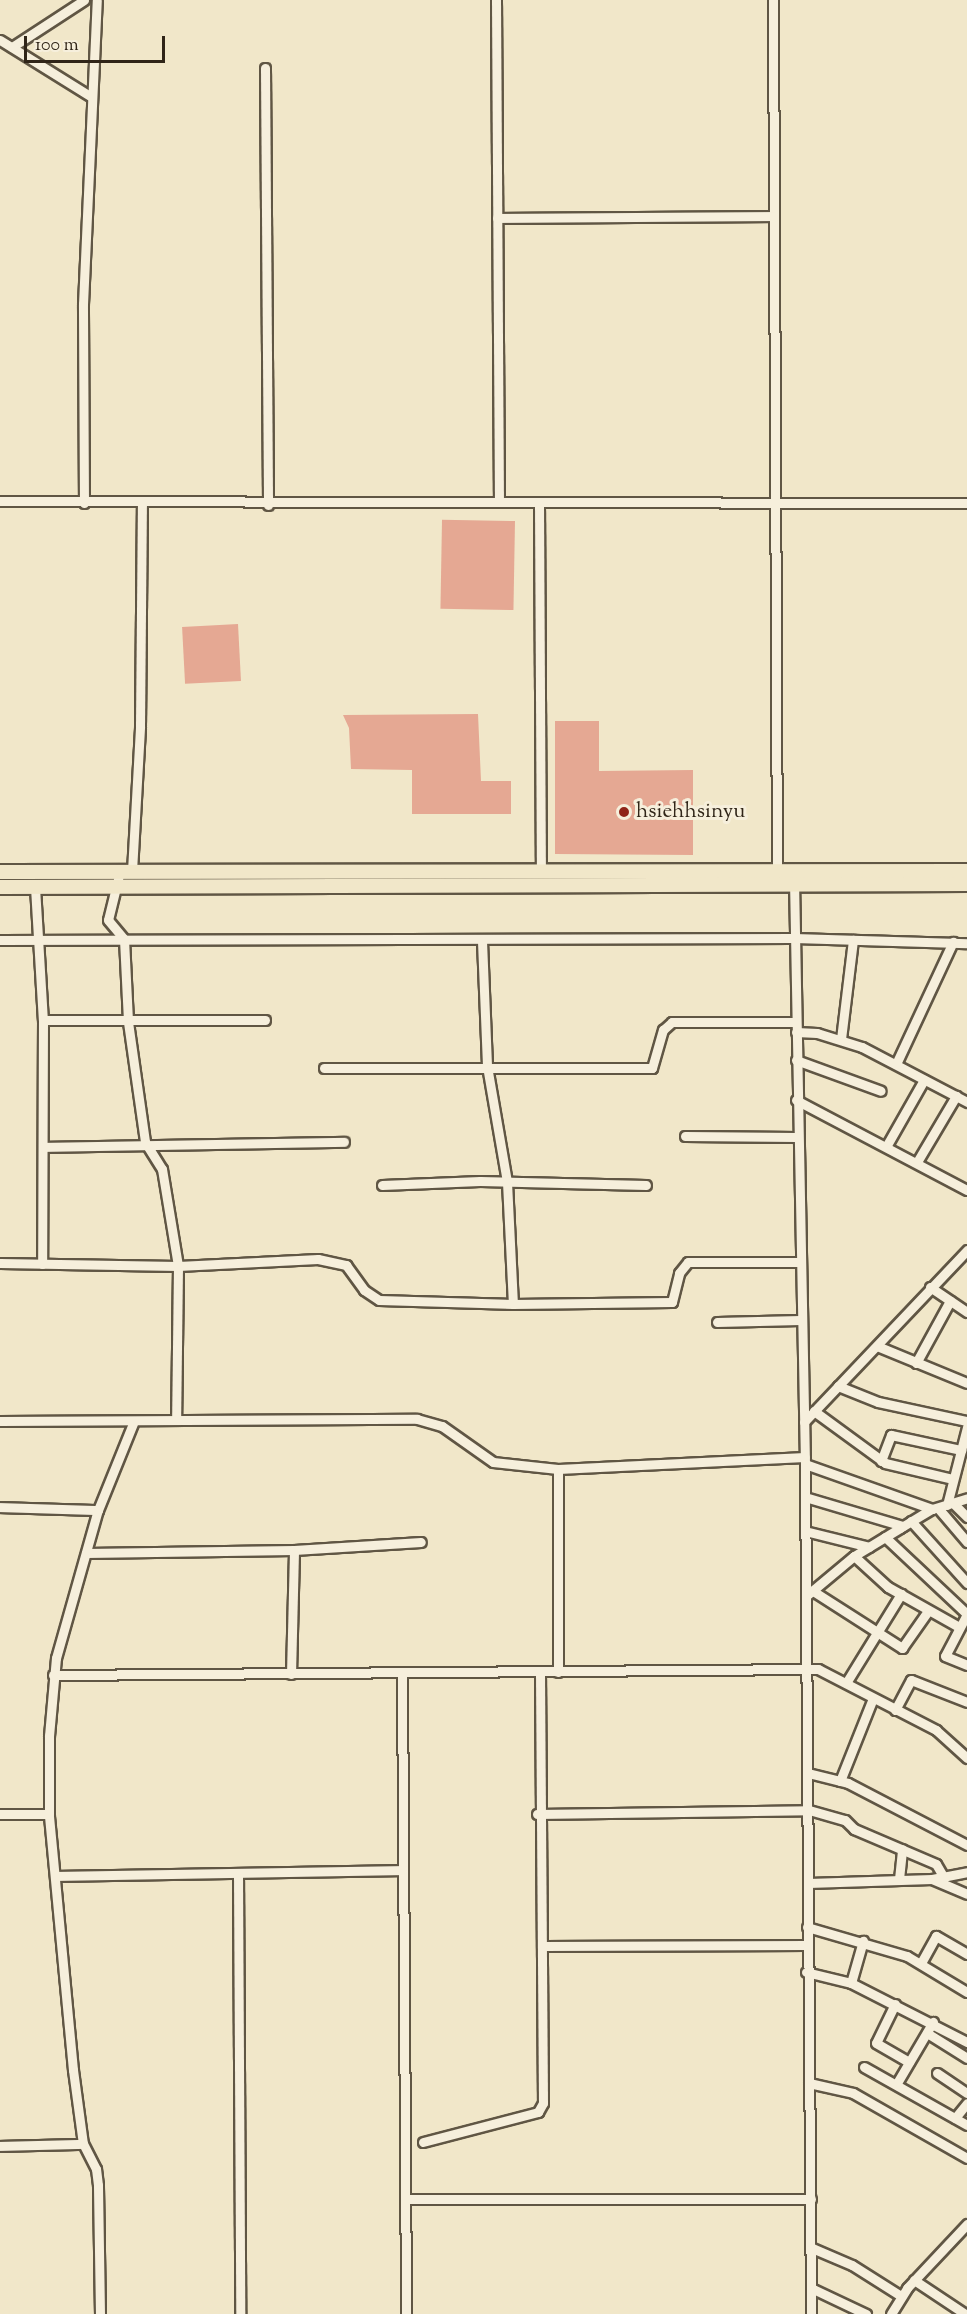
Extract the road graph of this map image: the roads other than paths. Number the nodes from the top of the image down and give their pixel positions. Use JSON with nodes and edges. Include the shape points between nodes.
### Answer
{"nodes":[{"id":1,"x":84,"y":0,"type":"edge"},
{"id":2,"x":97,"y":0,"type":"edge"},
{"id":3,"x":496,"y":0,"type":"edge"},
{"id":4,"x":773,"y":0,"type":"edge"},
{"id":5,"x":0,"y":40,"type":"edge"},
{"id":6,"x":12,"y":47,"type":"junction"},
{"id":7,"x":265,"y":68,"type":"dead end"},
{"id":8,"x":90,"y":96,"type":"junction"},
{"id":9,"x":774,"y":216,"type":"junction"},
{"id":10,"x":497,"y":218,"type":"junction"},
{"id":11,"x":0,"y":501,"type":"edge"},
{"id":12,"x":499,"y":502,"type":"junction"},
{"id":13,"x":539,"y":502,"type":"junction"},
{"id":14,"x":84,"y":503,"type":"junction"},
{"id":15,"x":775,"y":503,"type":"junction"},
{"id":16,"x":967,"y":503,"type":"edge"},
{"id":17,"x":142,"y":504,"type":"junction"},
{"id":18,"x":268,"y":505,"type":"junction"},
{"id":19,"x":541,"y":871,"type":"junction"},
{"id":20,"x":967,"y":871,"type":"edge"},
{"id":21,"x":0,"y":872,"type":"edge"},
{"id":22,"x":777,"y":873,"type":"junction"},
{"id":23,"x":124,"y":876,"type":"junction"},
{"id":24,"x":794,"y":879,"type":"junction"},
{"id":25,"x":967,"y":884,"type":"edge"},
{"id":26,"x":0,"y":887,"type":"edge"},
{"id":27,"x":35,"y":887,"type":"junction"},
{"id":28,"x":794,"y":938,"type":"junction"},
{"id":29,"x":36,"y":939,"type":"junction"},
{"id":30,"x":124,"y":939,"type":"junction"},
{"id":31,"x":0,"y":940,"type":"edge"},
{"id":32,"x":853,"y":940,"type":"junction"},
{"id":33,"x":482,"y":941,"type":"junction"},
{"id":34,"x":954,"y":942,"type":"junction"},
{"id":35,"x":967,"y":943,"type":"edge"},
{"id":36,"x":43,"y":1020,"type":"junction"},
{"id":37,"x":265,"y":1020,"type":"dead end"},
{"id":38,"x":128,"y":1022,"type":"junction"},
{"id":39,"x":796,"y":1022,"type":"junction"},
{"id":40,"x":796,"y":1032,"type":"junction"},
{"id":41,"x":841,"y":1039,"type":"junction"},
{"id":42,"x":796,"y":1060,"type":"junction"},
{"id":43,"x":896,"y":1064,"type":"junction"},
{"id":44,"x":487,"y":1066,"type":"junction"},
{"id":45,"x":324,"y":1068,"type":"dead end"},
{"id":46,"x":924,"y":1080,"type":"junction"},
{"id":47,"x":881,"y":1091,"type":"dead end"},
{"id":48,"x":956,"y":1096,"type":"junction"},
{"id":49,"x":796,"y":1100,"type":"junction"},
{"id":50,"x":967,"y":1102,"type":"edge"},
{"id":51,"x":685,"y":1137,"type":"dead end"},
{"id":52,"x":796,"y":1137,"type":"junction"},
{"id":53,"x":145,"y":1142,"type":"junction"},
{"id":54,"x":344,"y":1142,"type":"dead end"},
{"id":55,"x":887,"y":1145,"type":"junction"},
{"id":56,"x":43,"y":1147,"type":"junction"},
{"id":57,"x":917,"y":1162,"type":"junction"},
{"id":58,"x":507,"y":1182,"type":"junction"},
{"id":59,"x":382,"y":1185,"type":"dead end"},
{"id":60,"x":645,"y":1185,"type":"dead end"},
{"id":61,"x":967,"y":1191,"type":"edge"},
{"id":62,"x":967,"y":1250,"type":"edge"},
{"id":63,"x":798,"y":1262,"type":"junction"},
{"id":64,"x":0,"y":1263,"type":"edge"},
{"id":65,"x":42,"y":1264,"type":"junction"},
{"id":66,"x":178,"y":1266,"type":"junction"},
{"id":67,"x":930,"y":1287,"type":"junction"},
{"id":68,"x":950,"y":1301,"type":"junction"},
{"id":69,"x":513,"y":1304,"type":"junction"},
{"id":70,"x":967,"y":1312,"type":"edge"},
{"id":71,"x":800,"y":1320,"type":"junction"},
{"id":72,"x":717,"y":1322,"type":"dead end"},
{"id":73,"x":877,"y":1346,"type":"junction"},
{"id":74,"x":916,"y":1363,"type":"junction"},
{"id":75,"x":967,"y":1383,"type":"edge"},
{"id":76,"x":838,"y":1386,"type":"junction"},
{"id":77,"x":814,"y":1411,"type":"junction"},
{"id":78,"x":176,"y":1419,"type":"junction"},
{"id":79,"x":134,"y":1420,"type":"junction"},
{"id":80,"x":0,"y":1421,"type":"edge"},
{"id":81,"x":967,"y":1421,"type":"edge"},
{"id":82,"x":804,"y":1422,"type":"junction"},
{"id":83,"x":967,"y":1427,"type":"edge"},
{"id":84,"x":961,"y":1450,"type":"junction"},
{"id":85,"x":805,"y":1460,"type":"junction"},
{"id":86,"x":881,"y":1461,"type":"junction"},
{"id":87,"x":558,"y":1469,"type":"junction"},
{"id":88,"x":952,"y":1479,"type":"junction"},
{"id":89,"x":805,"y":1497,"type":"junction"},
{"id":90,"x":967,"y":1498,"type":"edge"},
{"id":91,"x":943,"y":1506,"type":"junction"},
{"id":92,"x":0,"y":1507,"type":"edge"},
{"id":93,"x":98,"y":1510,"type":"junction"},
{"id":94,"x":967,"y":1517,"type":"edge"},
{"id":95,"x":907,"y":1524,"type":"junction"},
{"id":96,"x":806,"y":1531,"type":"junction"},
{"id":97,"x":885,"y":1537,"type":"junction"},
{"id":98,"x":421,"y":1542,"type":"dead end"},
{"id":99,"x":967,"y":1542,"type":"edge"},
{"id":100,"x":869,"y":1547,"type":"junction"},
{"id":101,"x":294,"y":1550,"type":"junction"},
{"id":102,"x":86,"y":1553,"type":"junction"},
{"id":103,"x":854,"y":1556,"type":"junction"},
{"id":104,"x":967,"y":1583,"type":"edge"},
{"id":105,"x":809,"y":1594,"type":"junction"},
{"id":106,"x":901,"y":1594,"type":"junction"},
{"id":107,"x":928,"y":1611,"type":"junction"},
{"id":108,"x":967,"y":1614,"type":"edge"},
{"id":109,"x":959,"y":1627,"type":"junction"},
{"id":110,"x":878,"y":1632,"type":"junction"},
{"id":111,"x":967,"y":1665,"type":"edge"},
{"id":112,"x":807,"y":1670,"type":"junction"},
{"id":113,"x":540,"y":1672,"type":"junction"},
{"id":114,"x":558,"y":1672,"type":"junction"},
{"id":115,"x":402,"y":1673,"type":"junction"},
{"id":116,"x":291,"y":1674,"type":"junction"},
{"id":117,"x":53,"y":1675,"type":"junction"},
{"id":118,"x":846,"y":1683,"type":"junction"},
{"id":119,"x":873,"y":1698,"type":"junction"},
{"id":120,"x":967,"y":1702,"type":"edge"},
{"id":121,"x":895,"y":1710,"type":"junction"},
{"id":122,"x":967,"y":1758,"type":"edge"},
{"id":123,"x":808,"y":1773,"type":"junction"},
{"id":124,"x":840,"y":1781,"type":"junction"},
{"id":125,"x":809,"y":1810,"type":"junction"},
{"id":126,"x":0,"y":1814,"type":"edge"},
{"id":127,"x":49,"y":1814,"type":"junction"},
{"id":128,"x":537,"y":1814,"type":"junction"},
{"id":129,"x":967,"y":1845,"type":"edge"},
{"id":130,"x":902,"y":1849,"type":"junction"},
{"id":131,"x":402,"y":1870,"type":"junction"},
{"id":132,"x":967,"y":1872,"type":"edge"},
{"id":133,"x":238,"y":1873,"type":"junction"},
{"id":134,"x":58,"y":1876,"type":"junction"},
{"id":135,"x":944,"y":1878,"type":"junction"},
{"id":136,"x":899,"y":1879,"type":"junction"},
{"id":137,"x":932,"y":1879,"type":"junction"},
{"id":138,"x":808,"y":1883,"type":"junction"},
{"id":139,"x":967,"y":1893,"type":"edge"},
{"id":140,"x":807,"y":1927,"type":"junction"},
{"id":141,"x":864,"y":1941,"type":"junction"},
{"id":142,"x":807,"y":1945,"type":"junction"},
{"id":143,"x":543,"y":1946,"type":"junction"},
{"id":144,"x":966,"y":1950,"type":"edge"},
{"id":145,"x":921,"y":1963,"type":"junction"},
{"id":146,"x":806,"y":1972,"type":"junction"},
{"id":147,"x":851,"y":1983,"type":"junction"},
{"id":148,"x":967,"y":1992,"type":"edge"},
{"id":149,"x":895,"y":2004,"type":"junction"},
{"id":150,"x":933,"y":2022,"type":"junction"},
{"id":151,"x":927,"y":2033,"type":"junction"},
{"id":152,"x":967,"y":2042,"type":"edge"},
{"id":153,"x":967,"y":2058,"type":"edge"},
{"id":154,"x":909,"y":2062,"type":"junction"},
{"id":155,"x":864,"y":2067,"type":"dead end"},
{"id":156,"x":937,"y":2073,"type":"dead end"},
{"id":157,"x":809,"y":2083,"type":"junction"},
{"id":158,"x":897,"y":2083,"type":"junction"},
{"id":159,"x":967,"y":2093,"type":"edge"},
{"id":160,"x":967,"y":2103,"type":"edge"},
{"id":161,"x":955,"y":2118,"type":"junction"},
{"id":162,"x":967,"y":2125,"type":"edge"},
{"id":163,"x":423,"y":2142,"type":"dead end"},
{"id":164,"x":83,"y":2144,"type":"junction"},
{"id":165,"x":0,"y":2146,"type":"edge"},
{"id":166,"x":967,"y":2158,"type":"edge"},
{"id":167,"x":407,"y":2199,"type":"junction"},
{"id":168,"x":811,"y":2199,"type":"junction"},
{"id":169,"x":967,"y":2224,"type":"edge"},
{"id":170,"x":956,"y":2239,"type":"junction"},
{"id":171,"x":967,"y":2243,"type":"edge"},
{"id":172,"x":812,"y":2248,"type":"junction"},
{"id":173,"x":914,"y":2280,"type":"junction"},
{"id":174,"x":811,"y":2288,"type":"junction"},
{"id":175,"x":901,"y":2296,"type":"junction"},
{"id":176,"x":895,"y":2313,"type":"edge"},
{"id":177,"x":100,"y":2314,"type":"edge"},
{"id":178,"x":240,"y":2314,"type":"edge"},
{"id":179,"x":406,"y":2314,"type":"edge"},
{"id":180,"x":812,"y":2314,"type":"edge"},
{"id":181,"x":866,"y":2314,"type":"edge"},
{"id":182,"x":965,"y":2314,"type":"edge"}],
"edges":[{"from":1,"to":6,"type":"street"},
{"from":2,"to":8,"type":"street","via":[[97,59]]},
{"from":3,"to":10,"type":"street"},
{"from":4,"to":9,"type":"street"},
{"from":5,"to":6,"type":"street"},
{"from":6,"to":8,"type":"street"},
{"from":7,"to":18,"type":"street"},
{"from":8,"to":14,"type":"street"},
{"from":9,"to":10,"type":"street"},
{"from":9,"to":15,"type":"street"},
{"from":10,"to":12,"type":"street"},
{"from":11,"to":14,"type":"street"},
{"from":12,"to":13,"type":"street"},
{"from":12,"to":18,"type":"street"},
{"from":13,"to":15,"type":"street"},
{"from":13,"to":19,"type":"street"},
{"from":14,"to":17,"type":"street"},
{"from":15,"to":16,"type":"street"},
{"from":15,"to":22,"type":"street"},
{"from":17,"to":18,"type":"street"},
{"from":17,"to":23,"type":"street","via":[[140,726]]},
{"from":19,"to":22,"type":"main road"},
{"from":19,"to":23,"type":"main road"},
{"from":20,"to":24,"type":"main road"},
{"from":21,"to":23,"type":"main road"},
{"from":22,"to":24,"type":"main road"},
{"from":23,"to":24,"type":"main road"},
{"from":23,"to":27,"type":"main road"},
{"from":23,"to":30,"type":"street","via":[[108,920]]},
{"from":24,"to":25,"type":"main road"},
{"from":24,"to":28,"type":"street"},
{"from":26,"to":27,"type":"main road"},
{"from":27,"to":29,"type":"street"},
{"from":28,"to":32,"type":"street"},
{"from":28,"to":33,"type":"street"},
{"from":28,"to":39,"type":"street"},
{"from":29,"to":30,"type":"street"},
{"from":29,"to":31,"type":"street"},
{"from":29,"to":36,"type":"street"},
{"from":30,"to":33,"type":"street"},
{"from":30,"to":38,"type":"street"},
{"from":32,"to":34,"type":"street"},
{"from":32,"to":41,"type":"street"},
{"from":33,"to":44,"type":"street"},
{"from":34,"to":35,"type":"street"},
{"from":34,"to":43,"type":"street"},
{"from":36,"to":38,"type":"street"},
{"from":36,"to":56,"type":"street"},
{"from":37,"to":38,"type":"street"},
{"from":38,"to":53,"type":"street"},
{"from":39,"to":40,"type":"street"},
{"from":39,"to":44,"type":"street","via":[[672,1022],[663,1030],[652,1068]]},
{"from":40,"to":41,"type":"street"},
{"from":40,"to":42,"type":"street"},
{"from":41,"to":43,"type":"street"},
{"from":42,"to":47,"type":"street"},
{"from":42,"to":49,"type":"street"},
{"from":43,"to":46,"type":"street"},
{"from":44,"to":45,"type":"street"},
{"from":44,"to":58,"type":"street"},
{"from":46,"to":48,"type":"street"},
{"from":46,"to":55,"type":"street"},
{"from":48,"to":50,"type":"street"},
{"from":48,"to":57,"type":"street"},
{"from":49,"to":52,"type":"street"},
{"from":49,"to":55,"type":"street"},
{"from":51,"to":52,"type":"street"},
{"from":52,"to":63,"type":"street"},
{"from":53,"to":54,"type":"street"},
{"from":53,"to":56,"type":"street"},
{"from":53,"to":66,"type":"street","via":[[162,1169]]},
{"from":55,"to":57,"type":"street"},
{"from":56,"to":65,"type":"street"},
{"from":57,"to":61,"type":"street"},
{"from":58,"to":59,"type":"street"},
{"from":58,"to":60,"type":"street"},
{"from":58,"to":69,"type":"street"},
{"from":62,"to":67,"type":"street"},
{"from":63,"to":69,"type":"street","via":[[688,1262],[679,1273],[672,1302]]},
{"from":63,"to":71,"type":"street"},
{"from":64,"to":65,"type":"street"},
{"from":65,"to":66,"type":"street"},
{"from":66,"to":69,"type":"street","via":[[334,1260],[346,1265],[363,1290],[379,1300]]},
{"from":66,"to":78,"type":"street"},
{"from":67,"to":68,"type":"street"},
{"from":67,"to":73,"type":"street"},
{"from":68,"to":70,"type":"street"},
{"from":68,"to":74,"type":"street"},
{"from":71,"to":72,"type":"street"},
{"from":71,"to":82,"type":"street"},
{"from":73,"to":74,"type":"street"},
{"from":73,"to":76,"type":"street"},
{"from":74,"to":75,"type":"street"},
{"from":76,"to":77,"type":"street"},
{"from":76,"to":81,"type":"street","via":[[878,1402]]},
{"from":77,"to":82,"type":"street"},
{"from":77,"to":86,"type":"street"},
{"from":78,"to":79,"type":"street"},
{"from":78,"to":87,"type":"street","via":[[417,1419],[442,1426],[493,1462]]},
{"from":79,"to":80,"type":"street"},
{"from":79,"to":93,"type":"street"},
{"from":82,"to":85,"type":"street"},
{"from":83,"to":84,"type":"street"},
{"from":84,"to":86,"type":"street","via":[[891,1435]]},
{"from":84,"to":88,"type":"street"},
{"from":85,"to":87,"type":"street"},
{"from":85,"to":89,"type":"street"},
{"from":85,"to":91,"type":"street"},
{"from":86,"to":88,"type":"street"},
{"from":87,"to":114,"type":"street"},
{"from":88,"to":91,"type":"street"},
{"from":89,"to":95,"type":"street"},
{"from":89,"to":96,"type":"street"},
{"from":90,"to":91,"type":"street"},
{"from":91,"to":94,"type":"street"},
{"from":91,"to":95,"type":"street"},
{"from":91,"to":99,"type":"street"},
{"from":92,"to":93,"type":"street"},
{"from":93,"to":102,"type":"street"},
{"from":95,"to":97,"type":"street"},
{"from":95,"to":104,"type":"street"},
{"from":96,"to":100,"type":"street"},
{"from":96,"to":105,"type":"street"},
{"from":97,"to":100,"type":"street"},
{"from":97,"to":108,"type":"street"},
{"from":98,"to":101,"type":"street"},
{"from":100,"to":103,"type":"street"},
{"from":101,"to":102,"type":"street"},
{"from":101,"to":116,"type":"street"},
{"from":102,"to":117,"type":"street"},
{"from":103,"to":105,"type":"street"},
{"from":103,"to":106,"type":"street"},
{"from":105,"to":110,"type":"street"},
{"from":105,"to":112,"type":"street"},
{"from":106,"to":107,"type":"street"},
{"from":106,"to":110,"type":"street"},
{"from":107,"to":109,"type":"street"},
{"from":107,"to":110,"type":"street","via":[[905,1648]]},
{"from":108,"to":109,"type":"street"},
{"from":109,"to":111,"type":"street","via":[[945,1656]]},
{"from":110,"to":118,"type":"street"},
{"from":112,"to":114,"type":"street"},
{"from":112,"to":118,"type":"street","via":[[818,1669]]},
{"from":112,"to":123,"type":"street"},
{"from":113,"to":114,"type":"street"},
{"from":113,"to":115,"type":"street"},
{"from":113,"to":128,"type":"street"},
{"from":115,"to":116,"type":"street"},
{"from":115,"to":131,"type":"street"},
{"from":116,"to":117,"type":"street"},
{"from":117,"to":127,"type":"street"},
{"from":118,"to":119,"type":"street"},
{"from":119,"to":121,"type":"street"},
{"from":119,"to":124,"type":"street"},
{"from":120,"to":121,"type":"street","via":[[911,1680]]},
{"from":121,"to":122,"type":"street","via":[[936,1730]]},
{"from":123,"to":124,"type":"street"},
{"from":123,"to":125,"type":"street"},
{"from":124,"to":129,"type":"street"},
{"from":125,"to":128,"type":"street"},
{"from":125,"to":130,"type":"street","via":[[845,1820]]},
{"from":125,"to":138,"type":"street"},
{"from":126,"to":127,"type":"street"},
{"from":127,"to":134,"type":"street"},
{"from":128,"to":143,"type":"street"},
{"from":130,"to":135,"type":"street","via":[[939,1865]]},
{"from":130,"to":136,"type":"street"},
{"from":131,"to":133,"type":"street"},
{"from":131,"to":167,"type":"street"},
{"from":132,"to":135,"type":"street"},
{"from":133,"to":134,"type":"street"},
{"from":133,"to":178,"type":"street"},
{"from":134,"to":164,"type":"street"},
{"from":135,"to":137,"type":"street"},
{"from":136,"to":137,"type":"street"},
{"from":136,"to":138,"type":"street"},
{"from":137,"to":139,"type":"street"},
{"from":138,"to":140,"type":"street"},
{"from":140,"to":141,"type":"street"},
{"from":140,"to":142,"type":"street"},
{"from":141,"to":145,"type":"street"},
{"from":141,"to":147,"type":"street"},
{"from":142,"to":143,"type":"street"},
{"from":142,"to":146,"type":"street"},
{"from":143,"to":163,"type":"street","via":[[541,2109]]},
{"from":144,"to":145,"type":"street","via":[[936,1936]]},
{"from":145,"to":148,"type":"street"},
{"from":146,"to":147,"type":"street"},
{"from":146,"to":157,"type":"street"},
{"from":147,"to":149,"type":"street"},
{"from":149,"to":150,"type":"street"},
{"from":149,"to":154,"type":"street","via":[[876,2043]]},
{"from":150,"to":151,"type":"street"},
{"from":150,"to":152,"type":"street"},
{"from":151,"to":153,"type":"street"},
{"from":151,"to":154,"type":"street"},
{"from":154,"to":158,"type":"street"},
{"from":155,"to":158,"type":"street"},
{"from":156,"to":159,"type":"street"},
{"from":157,"to":166,"type":"street","via":[[853,2093]]},
{"from":157,"to":168,"type":"street"},
{"from":158,"to":161,"type":"street"},
{"from":160,"to":161,"type":"street"},
{"from":161,"to":162,"type":"street"},
{"from":164,"to":165,"type":"street"},
{"from":164,"to":177,"type":"street","via":[[96,2169]]},
{"from":167,"to":168,"type":"street"},
{"from":167,"to":179,"type":"street"},
{"from":168,"to":172,"type":"street"},
{"from":169,"to":170,"type":"street"},
{"from":170,"to":171,"type":"street"},
{"from":170,"to":173,"type":"street"},
{"from":172,"to":174,"type":"street"},
{"from":172,"to":175,"type":"street","via":[[852,2265]]},
{"from":173,"to":175,"type":"street"},
{"from":173,"to":182,"type":"street"},
{"from":174,"to":180,"type":"street"},
{"from":174,"to":181,"type":"street"},
{"from":175,"to":176,"type":"street"}]}
